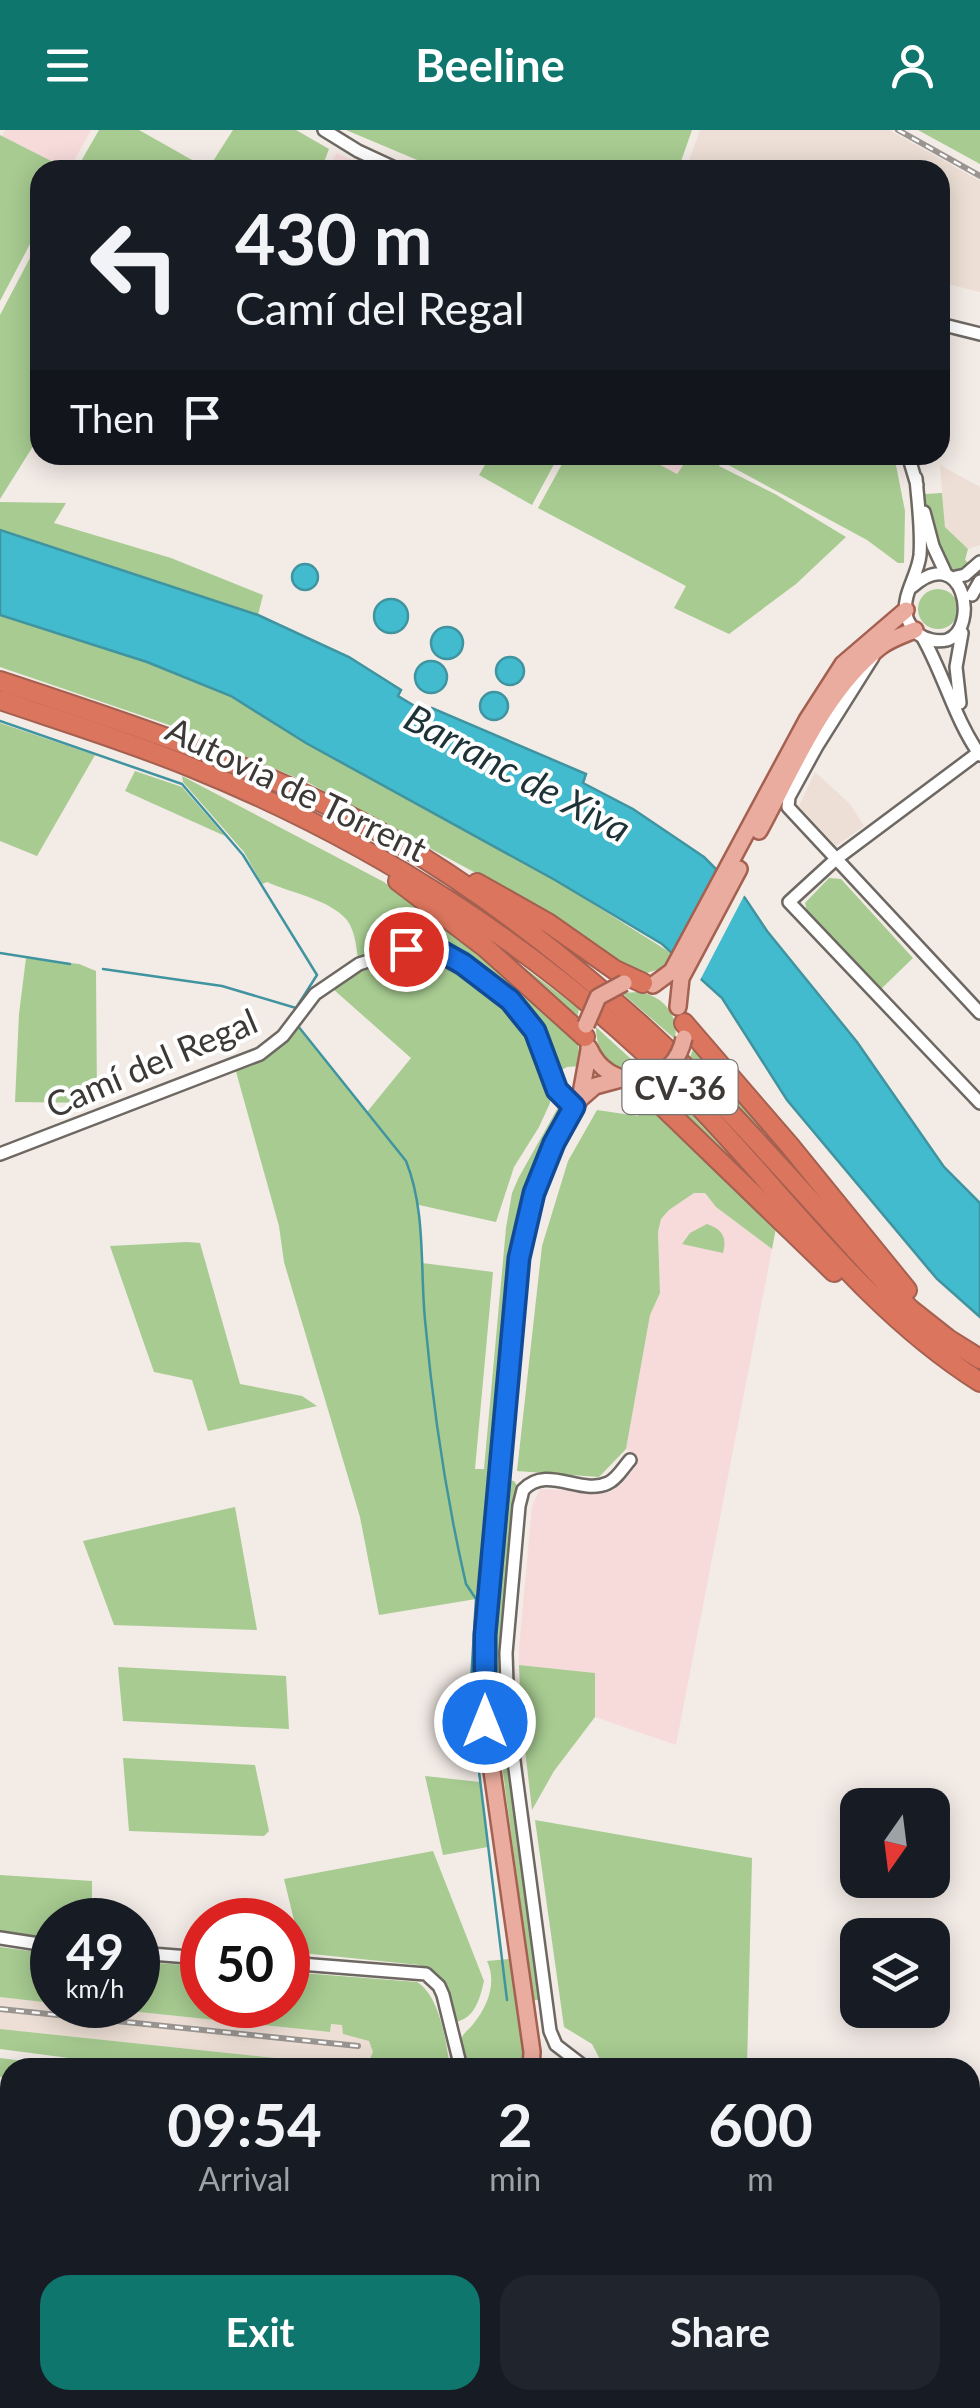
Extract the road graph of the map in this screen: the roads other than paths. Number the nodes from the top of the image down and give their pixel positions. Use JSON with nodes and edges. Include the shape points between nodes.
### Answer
{"nodes":[{"id":1,"x":324,"y":130,"type":"edge"},
{"id":2,"x":377,"y":160,"type":"edge"},
{"id":3,"x":950,"y":326,"type":"edge"},
{"id":4,"x":980,"y":334,"type":"edge"},
{"id":5,"x":911,"y":465,"type":"edge"},
{"id":6,"x":916,"y":478,"type":"junction"},
{"id":7,"x":980,"y":562,"type":"edge"},
{"id":8,"x":951,"y":576,"type":"junction"},
{"id":9,"x":980,"y":581,"type":"edge"},
{"id":10,"x":912,"y":587,"type":"junction"},
{"id":11,"x":975,"y":600,"type":"edge"},
{"id":12,"x":906,"y":610,"type":"junction"},
{"id":13,"x":970,"y":627,"type":"edge"},
{"id":14,"x":919,"y":634,"type":"junction"},
{"id":15,"x":875,"y":652,"type":"junction"},
{"id":16,"x":0,"y":681,"type":"edge"},
{"id":17,"x":0,"y":700,"type":"edge"},
{"id":18,"x":966,"y":732,"type":"junction"},
{"id":19,"x":979,"y":754,"type":"edge"},
{"id":20,"x":341,"y":839,"type":"junction"},
{"id":21,"x":393,"y":840,"type":"junction"},
{"id":22,"x":741,"y":854,"type":"junction"},
{"id":23,"x":836,"y":859,"type":"junction"},
{"id":24,"x":677,"y":974,"type":"junction"},
{"id":25,"x":648,"y":984,"type":"junction"},
{"id":26,"x":980,"y":1013,"type":"edge"},
{"id":27,"x":682,"y":1023,"type":"junction"},
{"id":28,"x":587,"y":1037,"type":"junction"},
{"id":29,"x":633,"y":1080,"type":"junction"},
{"id":30,"x":980,"y":1102,"type":"edge"},
{"id":31,"x":577,"y":1103,"type":"junction"},
{"id":32,"x":0,"y":1154,"type":"edge"},
{"id":33,"x":980,"y":1351,"type":"edge"},
{"id":34,"x":980,"y":1359,"type":"edge"},
{"id":35,"x":980,"y":1382,"type":"edge"},
{"id":36,"x":980,"y":1392,"type":"edge"},
{"id":37,"x":630,"y":1460,"type":"dead end"},
{"id":38,"x":0,"y":1938,"type":"edge"},
{"id":39,"x":30,"y":1943,"type":"edge"},
{"id":40,"x":310,"y":1965,"type":"edge"},
{"id":41,"x":459,"y":2058,"type":"edge"},
{"id":42,"x":533,"y":2058,"type":"edge"},
{"id":43,"x":572,"y":2058,"type":"edge"}],
"edges":[{"from":1,"to":2,"type":"street"},
{"from":3,"to":4,"type":"street"},
{"from":5,"to":6,"type":"street"},
{"from":6,"to":8,"type":"street","via":[[932,546]]},
{"from":6,"to":10,"type":"street","via":[[920,546]]},
{"from":7,"to":8,"type":"street","via":[[965,575]]},
{"from":8,"to":10,"type":"street","via":[[927,576]]},
{"from":8,"to":11,"type":"street"},
{"from":9,"to":11,"type":"street"},
{"from":10,"to":12,"type":"street"},
{"from":11,"to":13,"type":"street"},
{"from":12,"to":14,"type":"street"},
{"from":12,"to":22,"type":"main road","via":[[843,664],[806,720]]},
{"from":13,"to":14,"type":"street","via":[[948,640]]},
{"from":13,"to":18,"type":"street","via":[[956,667]]},
{"from":14,"to":15,"type":"main road"},
{"from":14,"to":18,"type":"street"},
{"from":15,"to":22,"type":"main road","via":[[851,674]]},
{"from":15,"to":23,"type":"street","via":[[789,797],[788,807]]},
{"from":16,"to":21,"type":"highway","name":"Autovia de Torrent","number":"CV-36","via":[[191,746]]},
{"from":17,"to":20,"type":"highway","name":"Autovia de Torrent","number":"CV-36","via":[[194,768]]},
{"from":18,"to":19,"type":"street"},
{"from":19,"to":23,"type":"street"},
{"from":20,"to":28,"type":"highway","via":[[486,948]]},
{"from":20,"to":35,"type":"highway","name":"Autovia de Torrent","number":"CV-36","via":[[488,926],[627,1037],[901,1324]]},
{"from":21,"to":25,"type":"highway"},
{"from":21,"to":34,"type":"highway","name":"Autovia de Torrent","number":"CV-36","via":[[497,909],[639,1023],[704,1084],[910,1309]]},
{"from":22,"to":24,"type":"main road"},
{"from":23,"to":26,"type":"street"},
{"from":23,"to":30,"type":"street","via":[[788,902]]},
{"from":24,"to":25,"type":"main road"},
{"from":24,"to":27,"type":"main road"},
{"from":25,"to":27,"type":"main road","via":[[666,992]]},
{"from":25,"to":28,"type":"main road","bridge":true,"via":[[624,984],[598,998]]},
{"from":27,"to":29,"type":"main road","bridge":true,"via":[[674,1062]]},
{"from":27,"to":33,"type":"highway","via":[[924,1309]]},
{"from":28,"to":29,"type":"main road","via":[[602,1068]]},
{"from":28,"to":31,"type":"main road"},
{"from":29,"to":31,"type":"main road","via":[[595,1086]]},
{"from":29,"to":36,"type":"highway","via":[[896,1331]]},
{"from":31,"to":32,"type":"street","name":"Camí del Regal","via":[[557,1090],[535,1031],[510,1000],[440,951],[406,949],[360,964],[315,994],[260,1054]]},
{"from":31,"to":42,"type":"main road","via":[[534,1193],[519,1258],[485,1635],[485,1722]]},
{"from":37,"to":43,"type":"street","via":[[600,1486],[540,1479],[523,1490],[519,1506],[506,1653],[508,1716],[550,2031]]},
{"from":38,"to":39,"type":"street"},
{"from":40,"to":41,"type":"street","via":[[426,1974],[443,1995]]}]}
